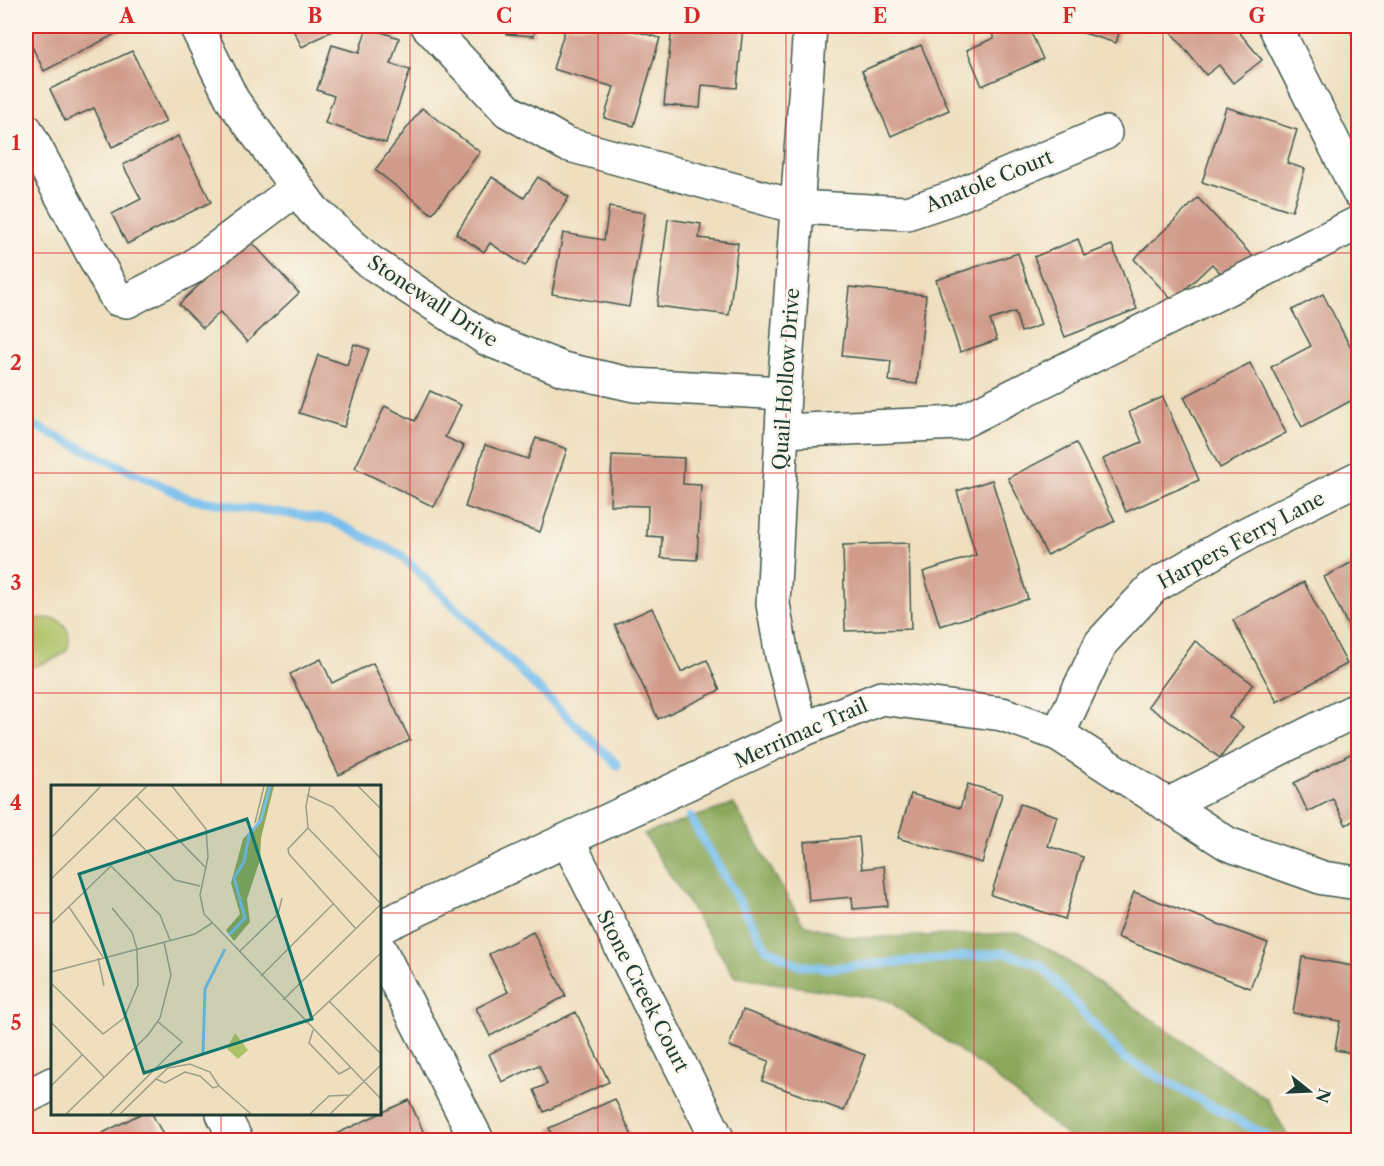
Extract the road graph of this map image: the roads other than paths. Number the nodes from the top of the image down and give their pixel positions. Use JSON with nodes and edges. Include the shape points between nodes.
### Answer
{"nodes":[{"id":1,"x":196,"y":26,"type":"edge"},
{"id":2,"x":428,"y":26,"type":"edge"},
{"id":3,"x":810,"y":26,"type":"edge"},
{"id":4,"x":1275,"y":26,"type":"edge"},
{"id":5,"x":26,"y":130,"type":"edge"},
{"id":6,"x":1106,"y":133,"type":"dead end"},
{"id":7,"x":297,"y":188,"type":"junction"},
{"id":8,"x":1359,"y":191,"type":"edge"},
{"id":9,"x":798,"y":207,"type":"junction"},
{"id":10,"x":1359,"y":223,"type":"edge"},
{"id":11,"x":784,"y":393,"type":"junction"},
{"id":12,"x":782,"y":431,"type":"junction"},
{"id":13,"x":1359,"y":478,"type":"edge"},
{"id":14,"x":1359,"y":709,"type":"edge"},
{"id":15,"x":802,"y":730,"type":"junction"},
{"id":16,"x":1058,"y":734,"type":"junction"},
{"id":17,"x":1167,"y":805,"type":"junction"},
{"id":18,"x":568,"y":841,"type":"junction"},
{"id":19,"x":1359,"y":883,"type":"edge"},
{"id":20,"x":381,"y":927,"type":"edge"},
{"id":21,"x":381,"y":952,"type":"edge"},
{"id":22,"x":51,"y":1084,"type":"edge"},
{"id":23,"x":26,"y":1097,"type":"edge"},
{"id":24,"x":224,"y":1115,"type":"edge"},
{"id":25,"x":236,"y":1140,"type":"edge"},
{"id":26,"x":477,"y":1140,"type":"edge"},
{"id":27,"x":718,"y":1140,"type":"edge"}],
"edges":[{"from":1,"to":7,"type":"street","name":"Stonewall Drive","via":[[233,101]]},
{"from":2,"to":9,"type":"street","name":"Anatole Court","via":[[508,111],[566,144]]},
{"from":3,"to":9,"type":"street","name":"Quail Hollow Drive"},
{"from":4,"to":8,"type":"street"},
{"from":5,"to":7,"type":"street","via":[[117,299],[127,301],[191,268]]},
{"from":6,"to":9,"type":"street","name":"Anatole Court","via":[[907,213]]},
{"from":7,"to":11,"type":"street","name":"Stonewall Drive","via":[[313,210],[369,261],[487,339],[563,369],[634,385]]},
{"from":9,"to":11,"type":"street","name":"Quail Hollow Drive"},
{"from":10,"to":12,"type":"street","via":[[959,423]]},
{"from":11,"to":12,"type":"street","name":"Quail Hollow Drive"},
{"from":12,"to":15,"type":"street","name":"Quail Hollow Drive","via":[[773,604]]},
{"from":13,"to":16,"type":"street","name":"Harpers Ferry Lane","via":[[1236,539],[1153,587],[1101,643]]},
{"from":14,"to":17,"type":"street"},
{"from":15,"to":16,"type":"street","name":"Merrimac Trail","via":[[881,698],[1002,714]]},
{"from":15,"to":18,"type":"street","name":"Merrimac Trail"},
{"from":16,"to":17,"type":"street","name":"Merrimac Trail"},
{"from":17,"to":19,"type":"street","name":"Merrimac Trail","via":[[1228,844],[1323,878]]},
{"from":18,"to":20,"type":"street","name":"Merrimac Trail"},
{"from":18,"to":27,"type":"street","name":"Stone Creek Court"},
{"from":21,"to":26,"type":"street"},
{"from":22,"to":23,"type":"street"},
{"from":24,"to":25,"type":"street"}]}
